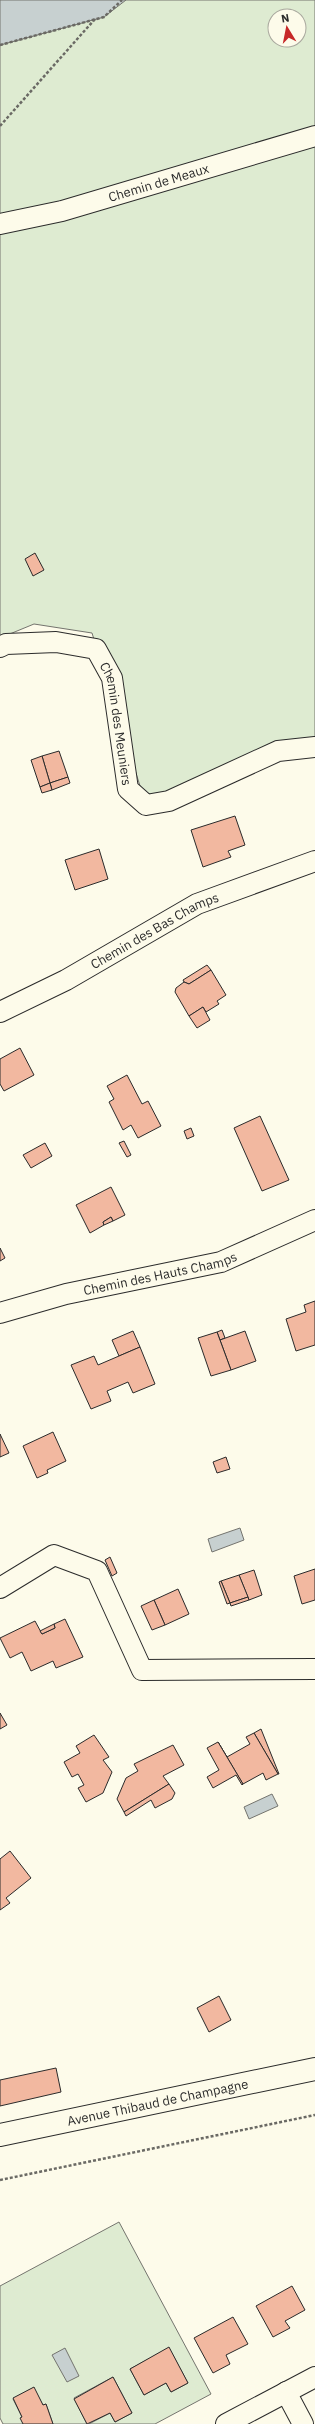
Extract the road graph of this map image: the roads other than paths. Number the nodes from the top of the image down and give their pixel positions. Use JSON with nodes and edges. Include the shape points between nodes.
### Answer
{"nodes":[{"id":1,"x":315,"y":136,"type":"edge"},
{"id":2,"x":0,"y":224,"type":"edge"},
{"id":3,"x":0,"y":647,"type":"edge"},
{"id":4,"x":315,"y":746,"type":"edge"},
{"id":5,"x":315,"y":861,"type":"edge"},
{"id":6,"x":0,"y":1012,"type":"edge"},
{"id":7,"x":315,"y":1220,"type":"edge"},
{"id":8,"x":0,"y":1313,"type":"edge"},
{"id":9,"x":0,"y":1588,"type":"edge"},
{"id":10,"x":315,"y":1669,"type":"edge"},
{"id":11,"x":315,"y":2069,"type":"edge"},
{"id":12,"x":0,"y":2135,"type":"edge"},
{"id":13,"x":315,"y":2377,"type":"edge"},
{"id":14,"x":286,"y":2392,"type":"junction"},
{"id":15,"x":226,"y":2424,"type":"edge"},
{"id":16,"x":303,"y":2424,"type":"edge"}],
"edges":[{"from":1,"to":2,"type":"street","name":"Chemin de Meaux","via":[[62,211]]},
{"from":3,"to":4,"type":"street","name":"Chemin des Meuniers","via":[[6,644],[56,642],[96,649],[112,678],[128,788],[146,806],[168,802],[278,751]]},
{"from":5,"to":6,"type":"street","name":"Chemin des Bas Champs","via":[[197,904],[66,980]]},
{"from":7,"to":8,"type":"street","name":"Chemin des Hauts Champs","via":[[221,1262],[66,1294]]},
{"from":9,"to":10,"type":"street","via":[[54,1555],[97,1570],[142,1670]]},
{"from":11,"to":12,"type":"main road","name":"Avenue Thibaud de Champagne"},
{"from":13,"to":14,"type":"street"},
{"from":14,"to":15,"type":"street"},
{"from":14,"to":16,"type":"street"}]}
